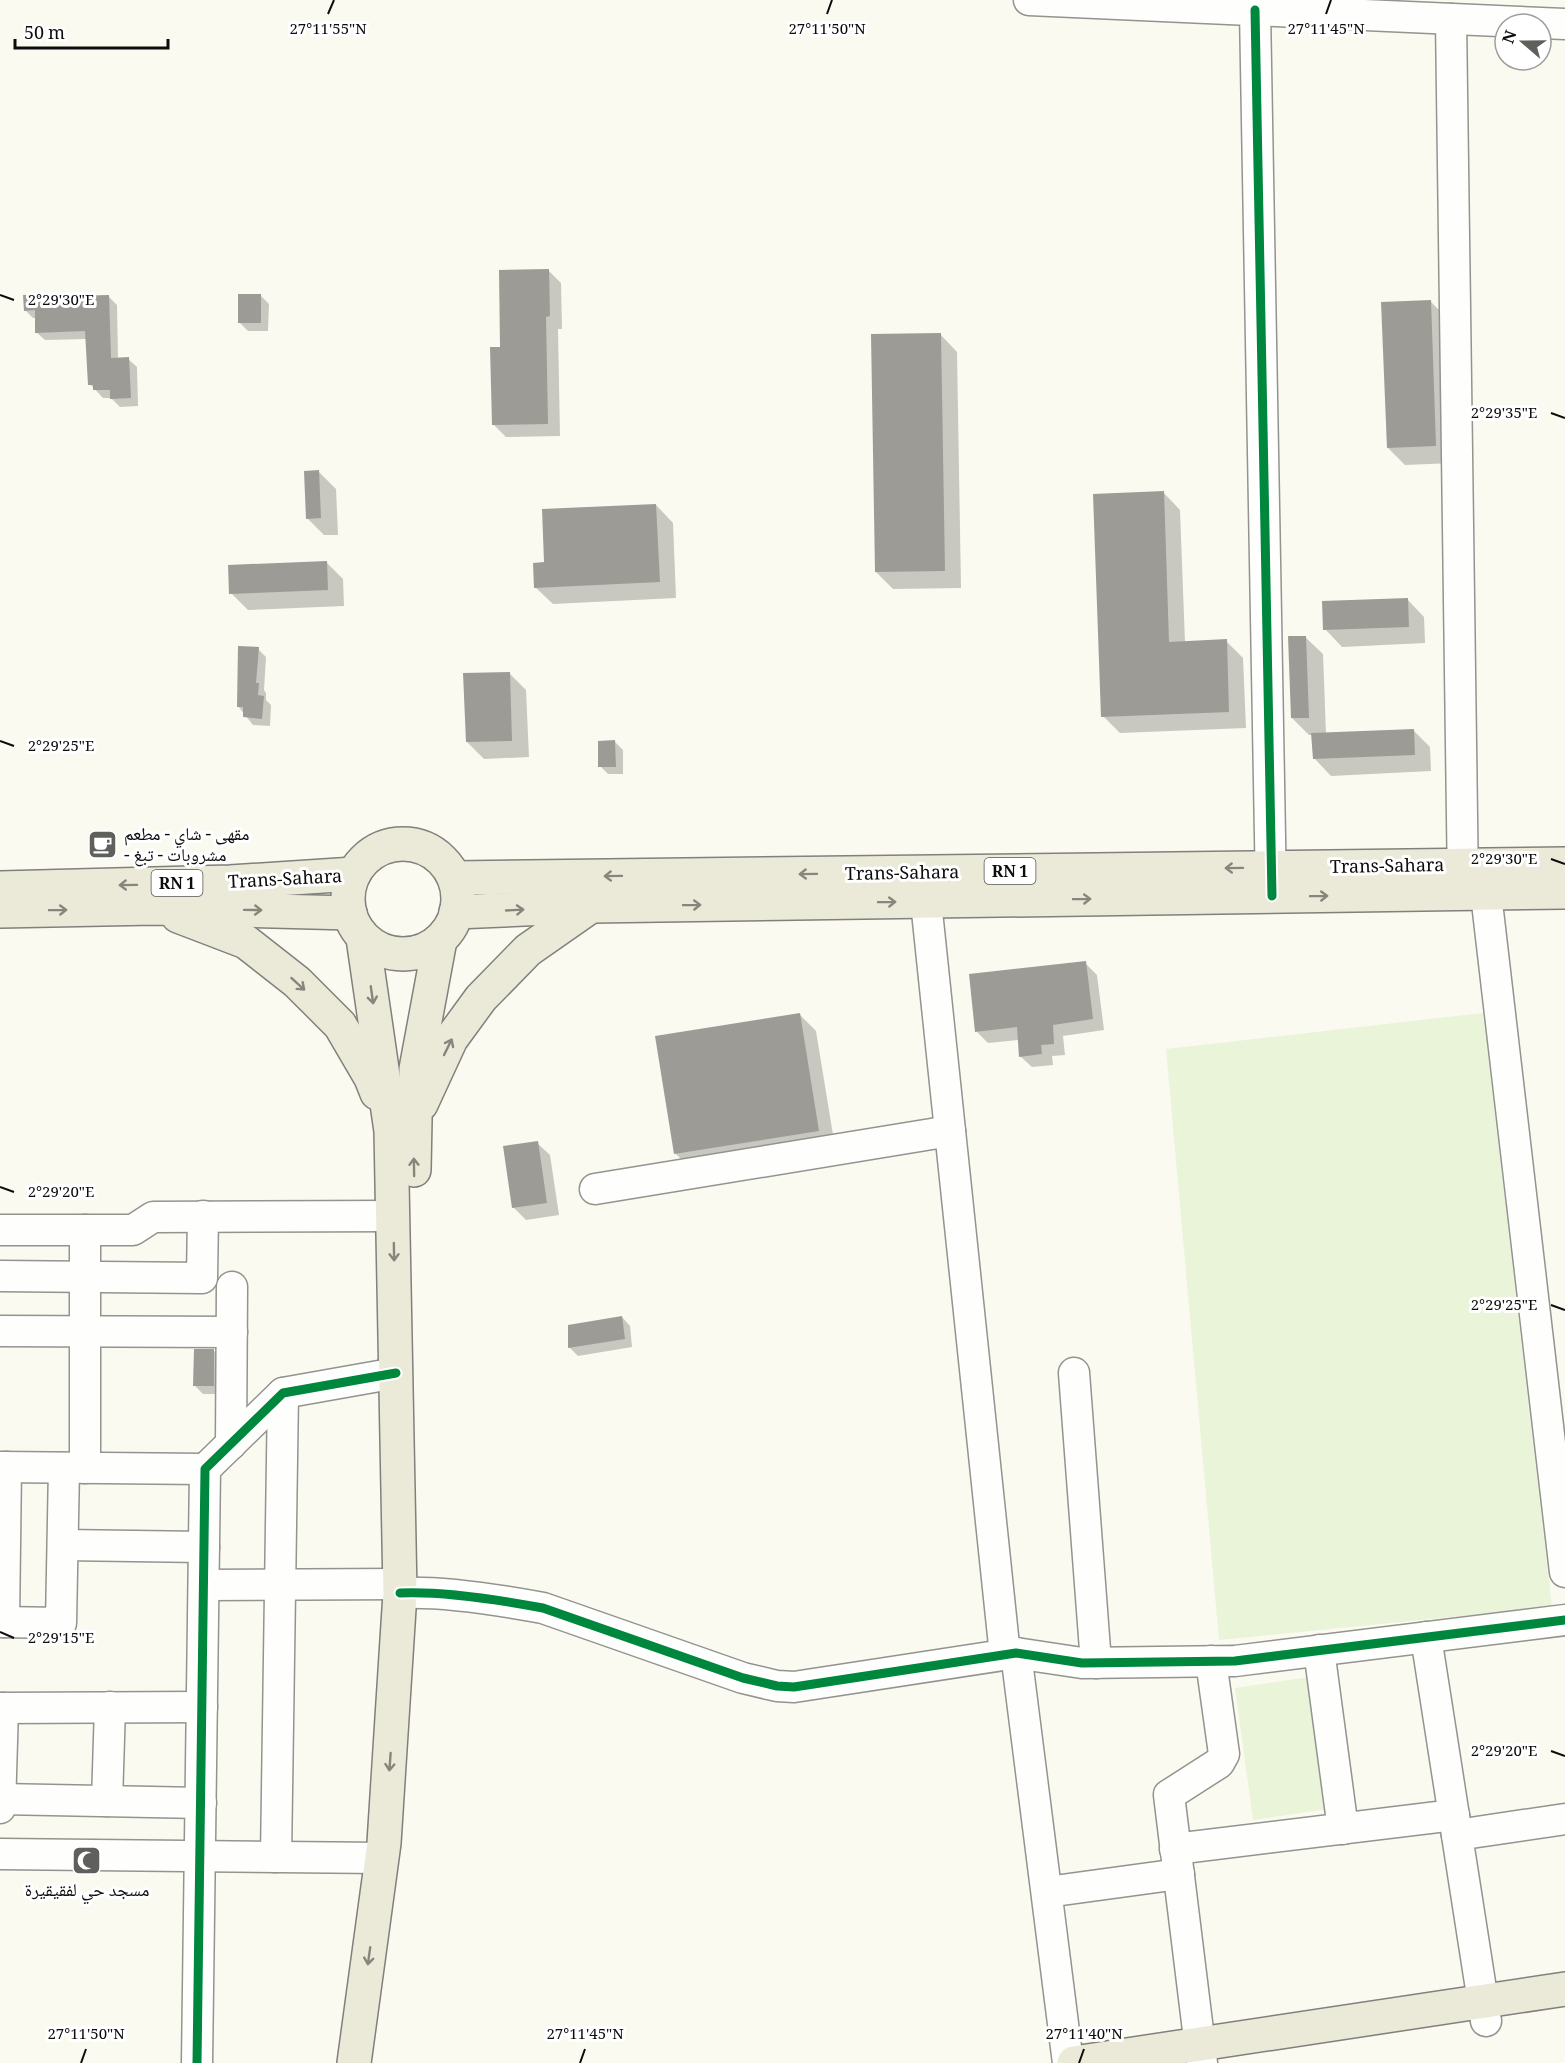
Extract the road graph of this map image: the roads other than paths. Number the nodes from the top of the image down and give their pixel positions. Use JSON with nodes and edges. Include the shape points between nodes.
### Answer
{"nodes":[{"id":1,"x":1029,"y":0,"type":"edge"},
{"id":2,"x":1255,"y":10,"type":"junction"},
{"id":3,"x":1451,"y":19,"type":"junction"},
{"id":4,"x":1565,"y":24,"type":"edge"},
{"id":5,"x":1565,"y":864,"type":"edge"},
{"id":6,"x":354,"y":874,"type":"junction"},
{"id":7,"x":454,"y":879,"type":"junction"},
{"id":8,"x":1271,"y":882,"type":"junction"},
{"id":9,"x":1470,"y":884,"type":"junction"},
{"id":10,"x":0,"y":888,"type":"edge"},
{"id":11,"x":1565,"y":892,"type":"edge"},
{"id":12,"x":926,"y":902,"type":"junction"},
{"id":13,"x":592,"y":906,"type":"junction"},
{"id":14,"x":155,"y":908,"type":"junction"},
{"id":15,"x":0,"y":911,"type":"edge"},
{"id":16,"x":456,"y":912,"type":"junction"},
{"id":17,"x":356,"y":925,"type":"junction"},
{"id":18,"x":440,"y":940,"type":"junction"},
{"id":19,"x":403,"y":1125,"type":"junction"},
{"id":20,"x":950,"y":1131,"type":"junction"},
{"id":21,"x":595,"y":1190,"type":"dead end"},
{"id":22,"x":203,"y":1216,"type":"junction"},
{"id":23,"x":393,"y":1216,"type":"junction"},
{"id":24,"x":0,"y":1230,"type":"edge"},
{"id":25,"x":85,"y":1230,"type":"junction"},
{"id":26,"x":0,"y":1276,"type":"edge"},
{"id":27,"x":85,"y":1277,"type":"junction"},
{"id":28,"x":232,"y":1287,"type":"dead end"},
{"id":29,"x":0,"y":1331,"type":"edge"},
{"id":30,"x":85,"y":1332,"type":"junction"},
{"id":31,"x":232,"y":1332,"type":"junction"},
{"id":32,"x":396,"y":1373,"type":"junction"},
{"id":33,"x":1074,"y":1373,"type":"dead end"},
{"id":34,"x":283,"y":1393,"type":"junction"},
{"id":35,"x":231,"y":1444,"type":"junction"},
{"id":36,"x":3,"y":1467,"type":"edge"},
{"id":37,"x":74,"y":1468,"type":"junction"},
{"id":38,"x":205,"y":1469,"type":"junction"},
{"id":39,"x":63,"y":1545,"type":"junction"},
{"id":40,"x":204,"y":1547,"type":"junction"},
{"id":41,"x":1565,"y":1572,"type":"edge"},
{"id":42,"x":204,"y":1585,"type":"junction"},
{"id":43,"x":280,"y":1585,"type":"junction"},
{"id":44,"x":406,"y":1590,"type":"junction"},
{"id":45,"x":1565,"y":1620,"type":"edge"},
{"id":46,"x":2,"y":1622,"type":"edge"},
{"id":47,"x":1426,"y":1637,"type":"junction"},
{"id":48,"x":1319,"y":1650,"type":"junction"},
{"id":49,"x":1011,"y":1654,"type":"junction"},
{"id":50,"x":1211,"y":1661,"type":"junction"},
{"id":51,"x":1096,"y":1663,"type":"junction"},
{"id":52,"x":2,"y":1707,"type":"edge"},
{"id":53,"x":110,"y":1707,"type":"junction"},
{"id":54,"x":202,"y":1707,"type":"junction"},
{"id":55,"x":0,"y":1798,"type":"edge"},
{"id":56,"x":108,"y":1801,"type":"junction"},
{"id":57,"x":201,"y":1803,"type":"junction"},
{"id":58,"x":0,"y":1808,"type":"edge"},
{"id":59,"x":1565,"y":1819,"type":"edge"},
{"id":60,"x":1456,"y":1825,"type":"junction"},
{"id":61,"x":1343,"y":1829,"type":"junction"},
{"id":62,"x":0,"y":1854,"type":"edge"},
{"id":63,"x":200,"y":1856,"type":"junction"},
{"id":64,"x":276,"y":1857,"type":"junction"},
{"id":65,"x":382,"y":1858,"type":"junction"},
{"id":66,"x":1177,"y":1862,"type":"junction"},
{"id":67,"x":1047,"y":1892,"type":"junction"},
{"id":68,"x":1565,"y":1989,"type":"edge"},
{"id":69,"x":1565,"y":2009,"type":"edge"},
{"id":70,"x":1485,"y":2011,"type":"junction"},
{"id":71,"x":1202,"y":2057,"type":"edge"},
{"id":72,"x":197,"y":2063,"type":"edge"},
{"id":73,"x":354,"y":2063,"type":"edge"},
{"id":74,"x":375,"y":2063,"type":"edge"},
{"id":75,"x":1068,"y":2063,"type":"edge"},
{"id":76,"x":1074,"y":2063,"type":"edge"}],
"edges":[{"from":1,"to":2,"type":"street"},
{"from":2,"to":3,"type":"street"},
{"from":2,"to":8,"type":"street"},
{"from":3,"to":4,"type":"street"},
{"from":3,"to":9,"type":"street"},
{"from":5,"to":9,"type":"main road","name":"Trans-Sahara","number":"RN 1"},
{"from":6,"to":7,"type":"main road","via":[[364,860],[379,850],[414,845],[445,863]]},
{"from":6,"to":10,"type":"main road","name":"Trans-Sahara","number":"RN 1","one_way":true,"via":[[230,882]]},
{"from":6,"to":17,"type":"main road","via":[[348,900]]},
{"from":8,"to":7,"type":"main road","name":"Trans-Sahara","number":"RN 1","one_way":true},
{"from":7,"to":16,"type":"main road","via":[[458,895]]},
{"from":8,"to":9,"type":"main road","name":"Trans-Sahara","number":"RN 1"},
{"from":12,"to":8,"type":"main road","name":"Trans-Sahara","number":"RN 1","one_way":true},
{"from":9,"to":11,"type":"main road","name":"Trans-Sahara","number":"RN 1"},
{"from":9,"to":41,"type":"street"},
{"from":13,"to":12,"type":"main road","name":"Trans-Sahara","number":"RN 1","one_way":true},
{"from":12,"to":20,"type":"street"},
{"from":16,"to":13,"type":"main road","name":"Trans-Sahara","number":"RN 1","one_way":true},
{"from":19,"to":13,"type":"main road","one_way":true,"via":[[451,1039],[481,998],[528,950]]},
{"from":15,"to":14,"type":"main road","name":"Trans-Sahara","number":"RN 1","one_way":true},
{"from":14,"to":17,"type":"main road","name":"Trans-Sahara","number":"RN 1","one_way":true},
{"from":14,"to":19,"type":"main road","one_way":true,"via":[[246,942],[297,982],[340,1025]]},
{"from":16,"to":18,"type":"main road"},
{"from":17,"to":18,"type":"main road","via":[[376,948],[393,954],[426,950]]},
{"from":17,"to":19,"type":"main road","one_way":true},
{"from":18,"to":19,"type":"main road"},
{"from":19,"to":23,"type":"main road"},
{"from":44,"to":19,"type":"main road","one_way":true},
{"from":20,"to":21,"type":"street"},
{"from":20,"to":49,"type":"street"},
{"from":22,"to":23,"type":"street"},
{"from":22,"to":25,"type":"street","via":[[153,1217],[133,1230]]},
{"from":22,"to":27,"type":"street","via":[[202,1278]]},
{"from":23,"to":32,"type":"main road","one_way":true},
{"from":24,"to":25,"type":"street"},
{"from":25,"to":27,"type":"street"},
{"from":26,"to":27,"type":"street"},
{"from":27,"to":30,"type":"street"},
{"from":28,"to":31,"type":"street"},
{"from":29,"to":30,"type":"street"},
{"from":30,"to":31,"type":"street"},
{"from":30,"to":37,"type":"street"},
{"from":31,"to":35,"type":"street"},
{"from":32,"to":34,"type":"street"},
{"from":32,"to":44,"type":"main road"},
{"from":33,"to":51,"type":"street"},
{"from":34,"to":35,"type":"street"},
{"from":34,"to":43,"type":"street"},
{"from":35,"to":38,"type":"street"},
{"from":36,"to":37,"type":"street"},
{"from":36,"to":46,"type":"street"},
{"from":37,"to":38,"type":"street"},
{"from":37,"to":39,"type":"street"},
{"from":38,"to":40,"type":"street"},
{"from":39,"to":40,"type":"street"},
{"from":39,"to":46,"type":"street","via":[[61,1623]]},
{"from":40,"to":42,"type":"street"},
{"from":42,"to":43,"type":"street"},
{"from":42,"to":54,"type":"street"},
{"from":43,"to":44,"type":"street"},
{"from":43,"to":64,"type":"street"},
{"from":44,"to":49,"type":"street","via":[[543,1608],[743,1678],[777,1686],[794,1687]]},
{"from":44,"to":65,"type":"main road","one_way":true},
{"from":44,"to":74,"type":"main road","via":[[407,1843]]},
{"from":45,"to":47,"type":"street"},
{"from":47,"to":48,"type":"street"},
{"from":47,"to":60,"type":"street"},
{"from":48,"to":50,"type":"street"},
{"from":48,"to":61,"type":"street"},
{"from":49,"to":51,"type":"street"},
{"from":49,"to":67,"type":"street"},
{"from":50,"to":51,"type":"street"},
{"from":50,"to":66,"type":"street","via":[[1224,1754],[1219,1763],[1169,1795]]},
{"from":52,"to":53,"type":"street"},
{"from":52,"to":55,"type":"street"},
{"from":53,"to":54,"type":"street"},
{"from":53,"to":56,"type":"street"},
{"from":54,"to":57,"type":"street"},
{"from":55,"to":56,"type":"street"},
{"from":55,"to":58,"type":"street"},
{"from":56,"to":57,"type":"street"},
{"from":57,"to":63,"type":"street"},
{"from":59,"to":60,"type":"street"},
{"from":60,"to":61,"type":"street"},
{"from":60,"to":70,"type":"street"},
{"from":61,"to":66,"type":"street"},
{"from":62,"to":63,"type":"street"},
{"from":63,"to":64,"type":"street"},
{"from":63,"to":72,"type":"street"},
{"from":64,"to":65,"type":"street"},
{"from":65,"to":73,"type":"main road","one_way":true},
{"from":66,"to":67,"type":"street"},
{"from":66,"to":71,"type":"street"},
{"from":67,"to":75,"type":"street"},
{"from":68,"to":70,"type":"main road"},
{"from":69,"to":70,"type":"main road"},
{"from":70,"to":71,"type":"main road"},
{"from":71,"to":76,"type":"main road"}]}
